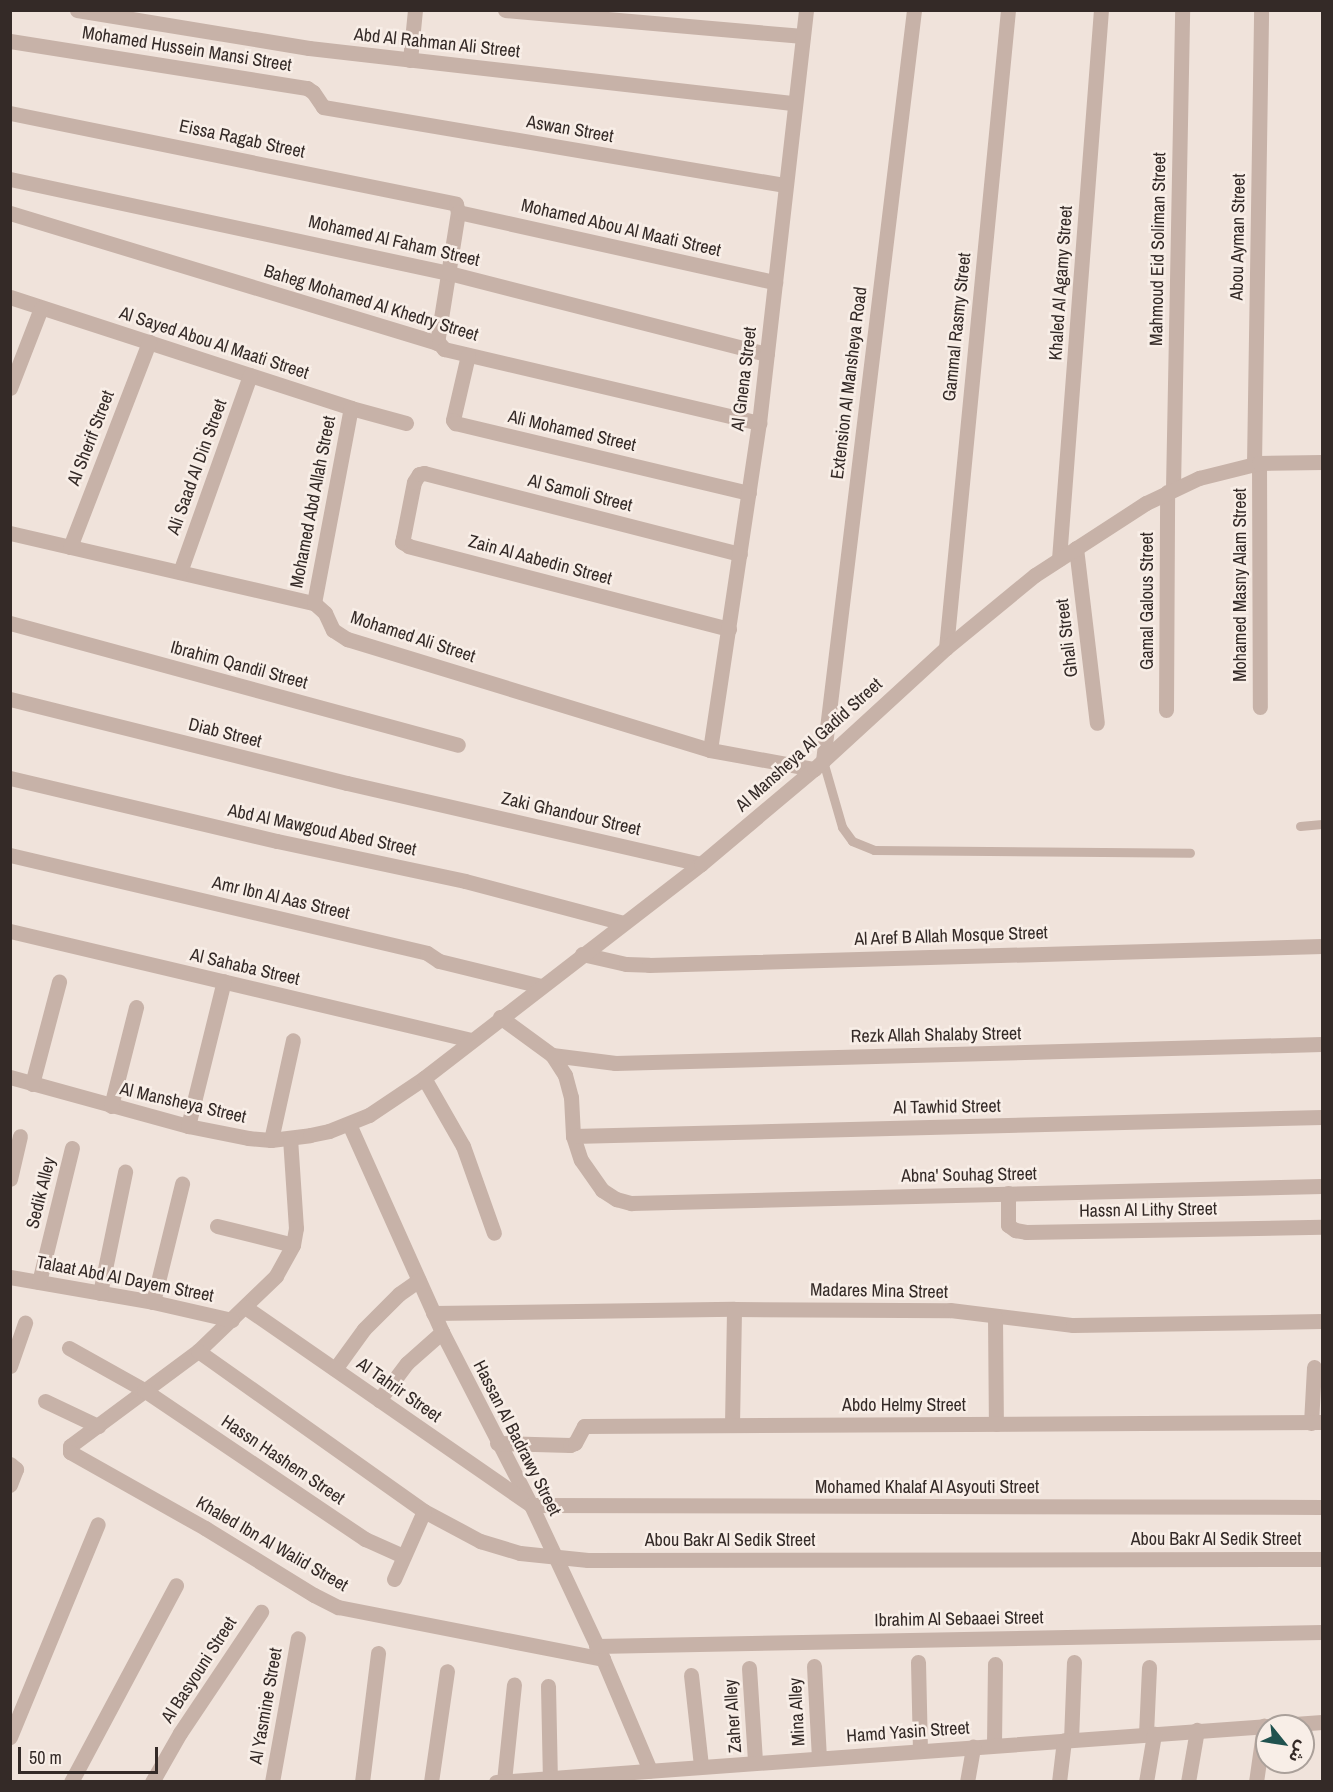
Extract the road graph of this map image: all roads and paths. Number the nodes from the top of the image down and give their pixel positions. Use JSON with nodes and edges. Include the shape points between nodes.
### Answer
{"nodes":[{"id":1,"x":77,"y":10,"type":"edge"},
{"id":2,"x":415,"y":10,"type":"edge"},
{"id":3,"x":505,"y":10,"type":"edge"},
{"id":4,"x":806,"y":10,"type":"edge"},
{"id":5,"x":914,"y":10,"type":"edge"},
{"id":6,"x":1008,"y":10,"type":"edge"},
{"id":7,"x":1101,"y":10,"type":"edge"},
{"id":8,"x":1182,"y":10,"type":"edge"},
{"id":9,"x":1261,"y":10,"type":"edge"},
{"id":10,"x":803,"y":36,"type":"junction"},
{"id":11,"x":10,"y":41,"type":"edge"},
{"id":12,"x":410,"y":60,"type":"junction"},
{"id":13,"x":794,"y":103,"type":"junction"},
{"id":14,"x":348,"y":111,"type":"joint"},
{"id":15,"x":10,"y":113,"type":"edge"},
{"id":16,"x":10,"y":179,"type":"edge"},
{"id":17,"x":785,"y":185,"type":"junction"},
{"id":18,"x":458,"y":212,"type":"junction"},
{"id":19,"x":10,"y":213,"type":"edge"},
{"id":20,"x":449,"y":273,"type":"junction"},
{"id":21,"x":775,"y":282,"type":"junction"},
{"id":22,"x":10,"y":297,"type":"edge"},
{"id":23,"x":41,"y":308,"type":"junction"},
{"id":24,"x":149,"y":342,"type":"junction"},
{"id":25,"x":437,"y":343,"type":"junction"},
{"id":26,"x":468,"y":354,"type":"junction"},
{"id":27,"x":767,"y":354,"type":"junction"},
{"id":28,"x":250,"y":375,"type":"junction"},
{"id":29,"x":10,"y":388,"type":"edge"},
{"id":30,"x":351,"y":408,"type":"junction"},
{"id":31,"x":406,"y":423,"type":"dead end"},
{"id":32,"x":759,"y":423,"type":"junction"},
{"id":33,"x":1323,"y":462,"type":"edge"},
{"id":34,"x":1256,"y":464,"type":"junction"},
{"id":35,"x":414,"y":482,"type":"joint"},
{"id":36,"x":1170,"y":490,"type":"junction"},
{"id":37,"x":749,"y":493,"type":"junction"},
{"id":38,"x":10,"y":533,"type":"edge"},
{"id":39,"x":70,"y":548,"type":"junction"},
{"id":40,"x":1076,"y":548,"type":"junction"},
{"id":41,"x":740,"y":555,"type":"junction"},
{"id":42,"x":1059,"y":559,"type":"junction"},
{"id":43,"x":180,"y":572,"type":"junction"},
{"id":44,"x":314,"y":603,"type":"junction"},
{"id":45,"x":10,"y":623,"type":"edge"},
{"id":46,"x":729,"y":629,"type":"junction"},
{"id":47,"x":946,"y":648,"type":"junction"},
{"id":48,"x":10,"y":699,"type":"edge"},
{"id":49,"x":1260,"y":706,"type":"dead end"},
{"id":50,"x":1166,"y":710,"type":"dead end"},
{"id":51,"x":1097,"y":723,"type":"dead end"},
{"id":52,"x":458,"y":745,"type":"dead end"},
{"id":53,"x":710,"y":750,"type":"junction"},
{"id":54,"x":818,"y":765,"type":"junction"},
{"id":55,"x":10,"y":778,"type":"edge"},
{"id":56,"x":431,"y":801,"type":"joint"},
{"id":57,"x":1323,"y":824,"type":"edge"},
{"id":58,"x":1300,"y":826,"type":"dead end"},
{"id":59,"x":1190,"y":853,"type":"dead end"},
{"id":60,"x":10,"y":855,"type":"edge"},
{"id":61,"x":701,"y":864,"type":"junction"},
{"id":62,"x":624,"y":922,"type":"junction"},
{"id":63,"x":10,"y":931,"type":"edge"},
{"id":64,"x":1323,"y":946,"type":"edge"},
{"id":65,"x":582,"y":954,"type":"junction"},
{"id":66,"x":224,"y":981,"type":"junction"},
{"id":67,"x":59,"y":982,"type":"dead end"},
{"id":68,"x":541,"y":986,"type":"junction"},
{"id":69,"x":136,"y":1007,"type":"dead end"},
{"id":70,"x":500,"y":1017,"type":"junction"},
{"id":71,"x":293,"y":1040,"type":"dead end"},
{"id":72,"x":471,"y":1040,"type":"junction"},
{"id":73,"x":1323,"y":1044,"type":"edge"},
{"id":74,"x":552,"y":1055,"type":"junction"},
{"id":75,"x":10,"y":1077,"type":"edge"},
{"id":76,"x":424,"y":1078,"type":"junction"},
{"id":77,"x":32,"y":1084,"type":"junction"},
{"id":78,"x":111,"y":1106,"type":"junction"},
{"id":79,"x":1323,"y":1117,"type":"edge"},
{"id":80,"x":349,"y":1124,"type":"junction"},
{"id":81,"x":188,"y":1126,"type":"junction"},
{"id":82,"x":573,"y":1136,"type":"junction"},
{"id":83,"x":20,"y":1137,"type":"dead end"},
{"id":84,"x":290,"y":1138,"type":"junction"},
{"id":85,"x":271,"y":1140,"type":"junction"},
{"id":86,"x":72,"y":1148,"type":"dead end"},
{"id":87,"x":125,"y":1172,"type":"dead end"},
{"id":88,"x":10,"y":1179,"type":"edge"},
{"id":89,"x":182,"y":1184,"type":"dead end"},
{"id":90,"x":1323,"y":1186,"type":"edge"},
{"id":91,"x":1008,"y":1193,"type":"junction"},
{"id":92,"x":217,"y":1226,"type":"dead end"},
{"id":93,"x":1323,"y":1227,"type":"edge"},
{"id":94,"x":494,"y":1233,"type":"dead end"},
{"id":95,"x":293,"y":1245,"type":"junction"},
{"id":96,"x":10,"y":1277,"type":"edge"},
{"id":97,"x":418,"y":1280,"type":"junction"},
{"id":98,"x":39,"y":1282,"type":"junction"},
{"id":99,"x":100,"y":1293,"type":"junction"},
{"id":100,"x":153,"y":1302,"type":"junction"},
{"id":101,"x":245,"y":1306,"type":"junction"},
{"id":102,"x":734,"y":1309,"type":"junction"},
{"id":103,"x":433,"y":1313,"type":"junction"},
{"id":104,"x":995,"y":1317,"type":"junction"},
{"id":105,"x":232,"y":1320,"type":"junction"},
{"id":106,"x":1323,"y":1321,"type":"edge"},
{"id":107,"x":24,"y":1323,"type":"dead end"},
{"id":108,"x":442,"y":1332,"type":"junction"},
{"id":109,"x":69,"y":1348,"type":"dead end"},
{"id":110,"x":198,"y":1351,"type":"junction"},
{"id":111,"x":11,"y":1360,"type":"edge"},
{"id":112,"x":1314,"y":1367,"type":"dead end"},
{"id":113,"x":335,"y":1369,"type":"junction"},
{"id":114,"x":144,"y":1390,"type":"junction"},
{"id":115,"x":380,"y":1400,"type":"junction"},
{"id":116,"x":45,"y":1401,"type":"dead end"},
{"id":117,"x":1317,"y":1422,"type":"edge"},
{"id":118,"x":996,"y":1424,"type":"junction"},
{"id":119,"x":732,"y":1425,"type":"junction"},
{"id":120,"x":98,"y":1426,"type":"junction"},
{"id":121,"x":497,"y":1443,"type":"junction"},
{"id":122,"x":10,"y":1464,"type":"edge"},
{"id":123,"x":10,"y":1485,"type":"edge"},
{"id":124,"x":531,"y":1505,"type":"junction"},
{"id":125,"x":1323,"y":1507,"type":"edge"},
{"id":126,"x":424,"y":1511,"type":"junction"},
{"id":127,"x":98,"y":1524,"type":"dead end"},
{"id":128,"x":403,"y":1556,"type":"junction"},
{"id":129,"x":555,"y":1558,"type":"junction"},
{"id":130,"x":1323,"y":1558,"type":"edge"},
{"id":131,"x":394,"y":1579,"type":"dead end"},
{"id":132,"x":176,"y":1585,"type":"dead end"},
{"id":133,"x":261,"y":1612,"type":"dead end"},
{"id":134,"x":1323,"y":1632,"type":"edge"},
{"id":135,"x":298,"y":1638,"type":"dead end"},
{"id":136,"x":600,"y":1652,"type":"junction"},
{"id":137,"x":378,"y":1653,"type":"dead end"},
{"id":138,"x":918,"y":1662,"type":"dead end"},
{"id":139,"x":1074,"y":1662,"type":"dead end"},
{"id":140,"x":994,"y":1664,"type":"dead end"},
{"id":141,"x":814,"y":1666,"type":"dead end"},
{"id":142,"x":1149,"y":1667,"type":"dead end"},
{"id":143,"x":749,"y":1668,"type":"dead end"},
{"id":144,"x":447,"y":1671,"type":"dead end"},
{"id":145,"x":691,"y":1675,"type":"dead end"},
{"id":146,"x":514,"y":1685,"type":"dead end"},
{"id":147,"x":548,"y":1686,"type":"dead end"},
{"id":148,"x":1255,"y":1727,"type":"edge"},
{"id":149,"x":1197,"y":1730,"type":"junction"},
{"id":150,"x":1150,"y":1734,"type":"junction"},
{"id":151,"x":10,"y":1737,"type":"edge"},
{"id":152,"x":1067,"y":1740,"type":"junction"},
{"id":153,"x":994,"y":1745,"type":"junction"},
{"id":154,"x":973,"y":1747,"type":"junction"},
{"id":155,"x":920,"y":1750,"type":"junction"},
{"id":156,"x":819,"y":1757,"type":"junction"},
{"id":157,"x":755,"y":1761,"type":"junction"},
{"id":158,"x":701,"y":1766,"type":"junction"},
{"id":159,"x":660,"y":1773,"type":"edge"},
{"id":160,"x":586,"y":1778,"type":"edge"},
{"id":161,"x":549,"y":1779,"type":"edge"},
{"id":162,"x":504,"y":1781,"type":"edge"},
{"id":163,"x":71,"y":1782,"type":"edge"},
{"id":164,"x":152,"y":1782,"type":"edge"},
{"id":165,"x":272,"y":1782,"type":"edge"},
{"id":166,"x":362,"y":1782,"type":"edge"},
{"id":167,"x":431,"y":1782,"type":"edge"},
{"id":168,"x":496,"y":1782,"type":"edge"},
{"id":169,"x":967,"y":1782,"type":"edge"},
{"id":170,"x":1059,"y":1782,"type":"edge"},
{"id":171,"x":1146,"y":1782,"type":"edge"},
{"id":172,"x":1188,"y":1782,"type":"edge"}],
"edges":[{"from":1,"to":12,"type":"street","name":"Abd Al Rahman Ali Street","via":[[309,48]]},
{"from":2,"to":12,"type":"street"},
{"from":3,"to":10,"type":"street"},
{"from":4,"to":10,"type":"street","name":"Al Gnena Street"},
{"from":5,"to":54,"type":"street","name":"Extension Al Mansheya Road"},
{"from":6,"to":47,"type":"street","name":"Gammal Rasmy Street"},
{"from":7,"to":42,"type":"street","name":"Khaled Al Agamy Street"},
{"from":8,"to":36,"type":"street","name":"Mahmoud Eid Soliman Street"},
{"from":9,"to":34,"type":"street","name":"Abou Ayman Street"},
{"from":10,"to":13,"type":"street","name":"Al Gnena Street"},
{"from":11,"to":14,"type":"street","name":"Mohamed Hussein Mansi Street","via":[[307,88],[323,107]]},
{"from":12,"to":13,"type":"street","name":"Abd Al Rahman Ali Street"},
{"from":13,"to":17,"type":"street","name":"Al Gnena Street"},
{"from":14,"to":17,"type":"street","name":"Aswan Street"},
{"from":15,"to":18,"type":"street","name":"Eissa Ragab Street","via":[[453,202]]},
{"from":16,"to":20,"type":"street","name":"Mohamed Al Faham Street"},
{"from":17,"to":21,"type":"street","name":"Al Gnena Street"},
{"from":18,"to":20,"type":"street"},
{"from":18,"to":21,"type":"street","name":"Mohamed Abou Al Maati Street"},
{"from":19,"to":25,"type":"street","name":"Baheg Mohamed Al Khedry Street"},
{"from":20,"to":25,"type":"street"},
{"from":20,"to":27,"type":"street","name":"Mohamed Al Faham Street"},
{"from":21,"to":27,"type":"street","name":"Al Gnena Street"},
{"from":22,"to":23,"type":"street","name":"Al Sayed Abou Al Maati Street"},
{"from":23,"to":24,"type":"street","name":"Al Sayed Abou Al Maati Street"},
{"from":23,"to":29,"type":"street"},
{"from":24,"to":28,"type":"street","name":"Al Sayed Abou Al Maati Street"},
{"from":24,"to":39,"type":"street","name":"Al Sherif Street"},
{"from":25,"to":26,"type":"street","name":"Baheg Mohamed Al Khedry Street","via":[[444,350]]},
{"from":26,"to":32,"type":"street","name":"Baheg Mohamed Al Khedry Street"},
{"from":26,"to":37,"type":"street","name":"Ali Mohamed Street","via":[[454,423]]},
{"from":27,"to":32,"type":"street","name":"Al Gnena Street"},
{"from":28,"to":30,"type":"street","name":"Al Sayed Abou Al Maati Street"},
{"from":28,"to":43,"type":"street","name":"Ali Saad Al Din Street"},
{"from":30,"to":31,"type":"street","name":"Al Sayed Abou Al Maati Street"},
{"from":30,"to":44,"type":"street","name":"Mohamed Abd Allah Street"},
{"from":32,"to":37,"type":"street","name":"Al Gnena Street"},
{"from":33,"to":34,"type":"street","name":"Al Mansheya Al Gadid Street"},
{"from":34,"to":36,"type":"street","name":"Al Mansheya Al Gadid Street","via":[[1225,470]]},
{"from":34,"to":49,"type":"street","name":"Mohamed Masny Alam Street"},
{"from":35,"to":41,"type":"street","name":"Al Samoli Street","via":[[419,474],[428,474]]},
{"from":35,"to":46,"type":"street","name":"Zain Al Aabedin Street","via":[[405,545]]},
{"from":36,"to":40,"type":"street","name":"Al Mansheya Al Gadid Street"},
{"from":36,"to":50,"type":"street","name":"Gamal Galous Street"},
{"from":37,"to":41,"type":"street","name":"Al Gnena Street"},
{"from":38,"to":39,"type":"street"},
{"from":39,"to":43,"type":"street"},
{"from":40,"to":42,"type":"street","name":"Al Mansheya Al Gadid Street"},
{"from":40,"to":51,"type":"street","name":"Ghali Street"},
{"from":41,"to":46,"type":"street","name":"Al Gnena Street"},
{"from":42,"to":47,"type":"street","name":"Al Mansheya Al Gadid Street"},
{"from":43,"to":44,"type":"street"},
{"from":44,"to":53,"type":"street","name":"Mohamed Ali Street","via":[[325,613],[333,630],[347,639]]},
{"from":45,"to":52,"type":"street","name":"Ibrahim Qandil Street"},
{"from":46,"to":53,"type":"street","name":"Al Gnena Street"},
{"from":47,"to":54,"type":"street","name":"Al Mansheya Al Gadid Street"},
{"from":48,"to":56,"type":"street","name":"Diab Street"},
{"from":53,"to":54,"type":"street","name":"Mohamed Ali Street"},
{"from":54,"to":59,"type":"lane","via":[[842,826],[852,841],[874,850]]},
{"from":54,"to":61,"type":"street","name":"Al Mansheya Al Gadid Street"},
{"from":55,"to":62,"type":"street","name":"Abd Al Mawgoud Abed Street","via":[[465,881]]},
{"from":56,"to":61,"type":"street","name":"Zaki Ghandour Street"},
{"from":57,"to":58,"type":"lane"},
{"from":60,"to":68,"type":"street","name":"Amr Ibn Al Aas Street","via":[[427,953],[439,961]]},
{"from":61,"to":62,"type":"street","name":"Al Mansheya Al Gadid Street"},
{"from":62,"to":65,"type":"street","name":"Al Mansheya Al Gadid Street"},
{"from":63,"to":66,"type":"street","name":"Al Sahaba Street"},
{"from":64,"to":65,"type":"street","name":"Al Aref B Allah Mosque Street","via":[[649,965]]},
{"from":65,"to":68,"type":"street","name":"Al Mansheya Al Gadid Street"},
{"from":66,"to":72,"type":"street","name":"Al Sahaba Street"},
{"from":66,"to":81,"type":"street"},
{"from":67,"to":77,"type":"street"},
{"from":68,"to":70,"type":"street","name":"Al Mansheya Al Gadid Street"},
{"from":69,"to":78,"type":"street"},
{"from":70,"to":72,"type":"street","name":"Al Mansheya Al Gadid Street"},
{"from":70,"to":74,"type":"street"},
{"from":71,"to":85,"type":"street"},
{"from":72,"to":76,"type":"street","name":"Al Mansheya Al Gadid Street"},
{"from":73,"to":74,"type":"street","name":"Rezk Allah Shalaby Street","via":[[615,1063]]},
{"from":74,"to":82,"type":"street","via":[[565,1075],[571,1097]]},
{"from":75,"to":77,"type":"street","name":"Al Mansheya Street"},
{"from":76,"to":80,"type":"street","name":"Al Mansheya Al Gadid Street","via":[[388,1104]]},
{"from":76,"to":94,"type":"street","via":[[463,1146]]},
{"from":77,"to":78,"type":"street","name":"Al Mansheya Street"},
{"from":78,"to":81,"type":"street","name":"Al Mansheya Street"},
{"from":79,"to":82,"type":"street","name":"Al Tawhid Street"},
{"from":80,"to":84,"type":"street","name":"Al Mansheya Street"},
{"from":80,"to":97,"type":"street","name":"Hassan Al Badrawy Street"},
{"from":81,"to":85,"type":"street","name":"Al Mansheya Street"},
{"from":82,"to":91,"type":"street","name":"Abna' Souhag Street","via":[[602,1190],[616,1200],[631,1203]]},
{"from":83,"to":88,"type":"street"},
{"from":84,"to":85,"type":"street","name":"Al Mansheya Street"},
{"from":84,"to":95,"type":"street","via":[[296,1228]]},
{"from":86,"to":98,"type":"street","name":"Sedik Alley"},
{"from":87,"to":99,"type":"street"},
{"from":89,"to":100,"type":"street"},
{"from":90,"to":91,"type":"street","name":"Abna' Souhag Street"},
{"from":91,"to":93,"type":"street","name":"Hassn Al Lithy Street","via":[[1008,1225],[1026,1232]]},
{"from":92,"to":95,"type":"street"},
{"from":95,"to":101,"type":"street","via":[[276,1276]]},
{"from":96,"to":98,"type":"street","name":"Talaat Abd Al Dayem Street"},
{"from":97,"to":103,"type":"street","name":"Hassan Al Badrawy Street"},
{"from":97,"to":113,"type":"street","via":[[369,1323]]},
{"from":98,"to":99,"type":"street","name":"Talaat Abd Al Dayem Street"},
{"from":99,"to":100,"type":"street","name":"Talaat Abd Al Dayem Street"},
{"from":100,"to":105,"type":"street","name":"Talaat Abd Al Dayem Street"},
{"from":101,"to":105,"type":"street"},
{"from":101,"to":113,"type":"street","name":"Al Tahrir Street"},
{"from":102,"to":103,"type":"street","name":"Madares Mina Street"},
{"from":102,"to":104,"type":"street","name":"Madares Mina Street","via":[[950,1310]]},
{"from":102,"to":119,"type":"street"},
{"from":103,"to":108,"type":"street","name":"Hassan Al Badrawy Street"},
{"from":104,"to":106,"type":"street","name":"Madares Mina Street","via":[[1073,1325]]},
{"from":104,"to":118,"type":"street"},
{"from":105,"to":110,"type":"street"},
{"from":107,"to":111,"type":"street"},
{"from":108,"to":115,"type":"street","via":[[407,1363]]},
{"from":108,"to":121,"type":"street","name":"Hassan Al Badrawy Street"},
{"from":109,"to":114,"type":"street","name":"Hassn Hashem Street"},
{"from":110,"to":114,"type":"street"},
{"from":110,"to":126,"type":"street","name":"Abou Bakr Al Sedik Street"},
{"from":112,"to":117,"type":"street"},
{"from":113,"to":115,"type":"street","name":"Al Tahrir Street"},
{"from":114,"to":120,"type":"street"},
{"from":114,"to":128,"type":"street","name":"Hassn Hashem Street","via":[[365,1539]]},
{"from":115,"to":124,"type":"street","name":"Al Tahrir Street"},
{"from":116,"to":120,"type":"street"},
{"from":117,"to":118,"type":"street","name":"Abdo Helmy Street"},
{"from":118,"to":119,"type":"street","name":"Abdo Helmy Street"},
{"from":119,"to":121,"type":"street","name":"Abdo Helmy Street","via":[[584,1426],[570,1445]]},
{"from":120,"to":136,"type":"street","name":"Khaled Ibn Al Walid Street","via":[[70,1446],[70,1452],[338,1606]]},
{"from":121,"to":124,"type":"street","name":"Hassan Al Badrawy Street"},
{"from":122,"to":123,"type":"street","via":[[16,1469]]},
{"from":124,"to":125,"type":"street","name":"Mohamed Khalaf Al Asyouti Street"},
{"from":124,"to":129,"type":"street","name":"Hassan Al Badrawy Street"},
{"from":126,"to":128,"type":"street"},
{"from":126,"to":129,"type":"street","name":"Abou Bakr Al Sedik Street","via":[[480,1541]]},
{"from":127,"to":151,"type":"street"},
{"from":128,"to":131,"type":"street"},
{"from":129,"to":130,"type":"street","name":"Abou Bakr Al Sedik Street"},
{"from":129,"to":136,"type":"street","name":"Hassan Al Badrawy Street"},
{"from":132,"to":163,"type":"street"},
{"from":133,"to":164,"type":"street","name":"Al Basyouni Street"},
{"from":134,"to":136,"type":"street","name":"Ibrahim Al Sebaaei Street"},
{"from":135,"to":165,"type":"street","name":"Al Yasmine Street"},
{"from":136,"to":159,"type":"street","name":"Hassan Al Badrawy Street"},
{"from":137,"to":166,"type":"street"},
{"from":138,"to":155,"type":"street"},
{"from":139,"to":152,"type":"street"},
{"from":140,"to":153,"type":"street"},
{"from":141,"to":156,"type":"street","name":"Mina Alley"},
{"from":142,"to":150,"type":"street"},
{"from":143,"to":157,"type":"street","name":"Zaher Alley"},
{"from":144,"to":167,"type":"street"},
{"from":145,"to":158,"type":"street"},
{"from":146,"to":162,"type":"street"},
{"from":147,"to":161,"type":"street"},
{"from":148,"to":149,"type":"street","name":"Hamd Yasin Street"},
{"from":149,"to":150,"type":"street","name":"Hamd Yasin Street"},
{"from":149,"to":172,"type":"street"},
{"from":150,"to":152,"type":"street","name":"Hamd Yasin Street"},
{"from":150,"to":171,"type":"street"},
{"from":152,"to":153,"type":"street","name":"Hamd Yasin Street"},
{"from":152,"to":170,"type":"street"},
{"from":153,"to":154,"type":"street","name":"Hamd Yasin Street"},
{"from":154,"to":155,"type":"street","name":"Hamd Yasin Street"},
{"from":154,"to":169,"type":"street"},
{"from":155,"to":156,"type":"street","name":"Hamd Yasin Street"},
{"from":156,"to":157,"type":"street","name":"Hamd Yasin Street"},
{"from":157,"to":158,"type":"street","name":"Hamd Yasin Street"},
{"from":158,"to":159,"type":"street","name":"Hamd Yasin Street"},
{"from":159,"to":160,"type":"street","name":"Hamd Yasin Street"},
{"from":160,"to":161,"type":"street","name":"Hamd Yasin Street"},
{"from":161,"to":162,"type":"street","name":"Hamd Yasin Street"},
{"from":162,"to":168,"type":"street","name":"Hamd Yasin Street"}]}
